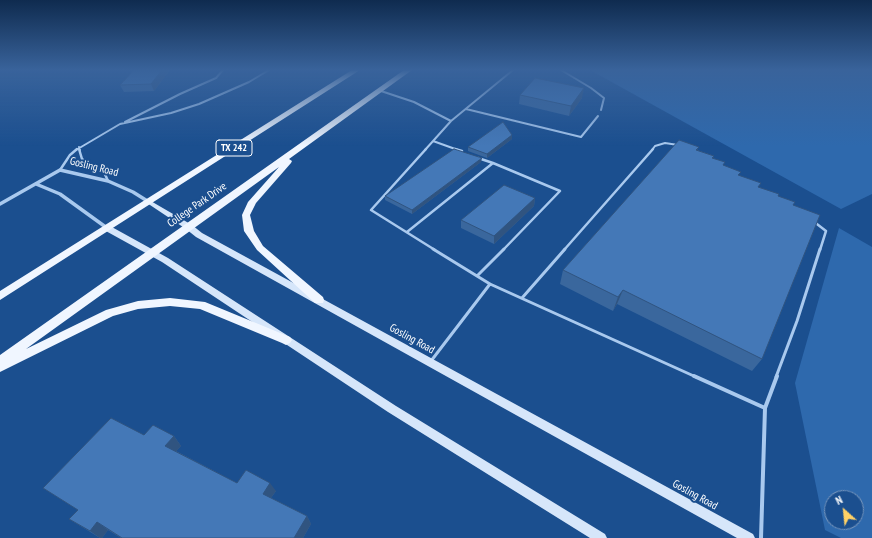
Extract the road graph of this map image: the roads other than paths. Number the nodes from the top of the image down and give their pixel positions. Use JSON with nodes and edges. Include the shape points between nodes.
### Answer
{"nodes":[{"id":1,"x":178,"y":95,"type":"edge"},
{"id":2,"x":219,"y":95,"type":"edge"},
{"id":3,"x":317,"y":95,"type":"edge"},
{"id":4,"x":375,"y":95,"type":"edge"},
{"id":5,"x":393,"y":95,"type":"edge"},
{"id":6,"x":483,"y":95,"type":"edge"},
{"id":7,"x":600,"y":95,"type":"edge"},
{"id":8,"x":466,"y":109,"type":"junction"},
{"id":9,"x":601,"y":110,"type":"dead end"},
{"id":10,"x":598,"y":116,"type":"dead end"},
{"id":11,"x":451,"y":120,"type":"junction"},
{"id":12,"x":120,"y":124,"type":"junction"},
{"id":13,"x":433,"y":141,"type":"junction"},
{"id":14,"x":681,"y":146,"type":"edge"},
{"id":15,"x":79,"y":147,"type":"junction"},
{"id":16,"x":301,"y":147,"type":"junction"},
{"id":17,"x":463,"y":152,"type":"edge"},
{"id":18,"x":478,"y":158,"type":"edge"},
{"id":19,"x":493,"y":163,"type":"junction"},
{"id":20,"x":60,"y":170,"type":"junction"},
{"id":21,"x":108,"y":180,"type":"junction"},
{"id":22,"x":36,"y":184,"type":"junction"},
{"id":23,"x":149,"y":202,"type":"junction"},
{"id":24,"x":0,"y":204,"type":"edge"},
{"id":25,"x":812,"y":221,"type":"edge"},
{"id":26,"x":188,"y":227,"type":"junction"},
{"id":27,"x":107,"y":228,"type":"junction"},
{"id":28,"x":406,"y":232,"type":"junction"},
{"id":29,"x":152,"y":253,"type":"junction"},
{"id":30,"x":477,"y":276,"type":"junction"},
{"id":31,"x":490,"y":284,"type":"junction"},
{"id":32,"x":0,"y":296,"type":"edge"},
{"id":33,"x":522,"y":298,"type":"junction"},
{"id":34,"x":319,"y":300,"type":"junction"},
{"id":35,"x":286,"y":340,"type":"junction"},
{"id":36,"x":0,"y":361,"type":"edge"},
{"id":37,"x":430,"y":362,"type":"junction"},
{"id":38,"x":0,"y":367,"type":"edge"},
{"id":39,"x":764,"y":408,"type":"junction"},
{"id":40,"x":600,"y":538,"type":"edge"},
{"id":41,"x":749,"y":538,"type":"edge"},
{"id":42,"x":761,"y":538,"type":"edge"}],
"edges":[{"from":1,"to":12,"type":"lane"},
{"from":2,"to":12,"type":"lane","via":[[171,113]]},
{"from":3,"to":23,"type":"main road","number":"TX 242"},
{"from":4,"to":16,"type":"main road","name":"College Park Drive"},
{"from":5,"to":11,"type":"lane"},
{"from":6,"to":8,"type":"lane"},
{"from":7,"to":9,"type":"lane","via":[[604,98]]},
{"from":8,"to":10,"type":"lane","via":[[581,136]]},
{"from":8,"to":11,"type":"lane"},
{"from":11,"to":13,"type":"lane"},
{"from":12,"to":15,"type":"lane"},
{"from":13,"to":17,"type":"lane"},
{"from":13,"to":28,"type":"lane","via":[[371,210]]},
{"from":14,"to":33,"type":"lane","via":[[665,143],[655,146]]},
{"from":15,"to":20,"type":"lane"},
{"from":15,"to":21,"type":"lane","via":[[82,159],[104,172]]},
{"from":16,"to":26,"type":"main road","name":"College Park Drive"},
{"from":16,"to":34,"type":"main road","via":[[252,202],[246,215],[249,230],[260,248]]},
{"from":18,"to":19,"type":"lane"},
{"from":19,"to":28,"type":"lane"},
{"from":19,"to":30,"type":"lane","via":[[560,191]]},
{"from":20,"to":21,"type":"street","name":"Gosling Road"},
{"from":20,"to":22,"type":"street"},
{"from":21,"to":23,"type":"street","name":"Gosling Road"},
{"from":22,"to":24,"type":"street"},
{"from":22,"to":27,"type":"street","via":[[60,194]]},
{"from":23,"to":26,"type":"main road","name":"Gosling Road"},
{"from":23,"to":27,"type":"main road","number":"TX 242"},
{"from":25,"to":39,"type":"lane","via":[[826,231],[797,321]]},
{"from":26,"to":29,"type":"main road","name":"College Park Drive"},
{"from":26,"to":34,"type":"main road","name":"Gosling Road"},
{"from":27,"to":29,"type":"main road"},
{"from":27,"to":32,"type":"main road","number":"TX 242"},
{"from":28,"to":30,"type":"lane"},
{"from":29,"to":35,"type":"main road"},
{"from":29,"to":36,"type":"main road","name":"College Park Drive"},
{"from":30,"to":31,"type":"lane"},
{"from":31,"to":33,"type":"lane"},
{"from":31,"to":37,"type":"lane"},
{"from":33,"to":39,"type":"lane"},
{"from":34,"to":37,"type":"main road","name":"Gosling Road"},
{"from":35,"to":38,"type":"main road","via":[[201,305],[170,302],[138,304],[110,314]]},
{"from":35,"to":40,"type":"main road"},
{"from":37,"to":41,"type":"main road","name":"Gosling Road"},
{"from":39,"to":42,"type":"lane"}]}
